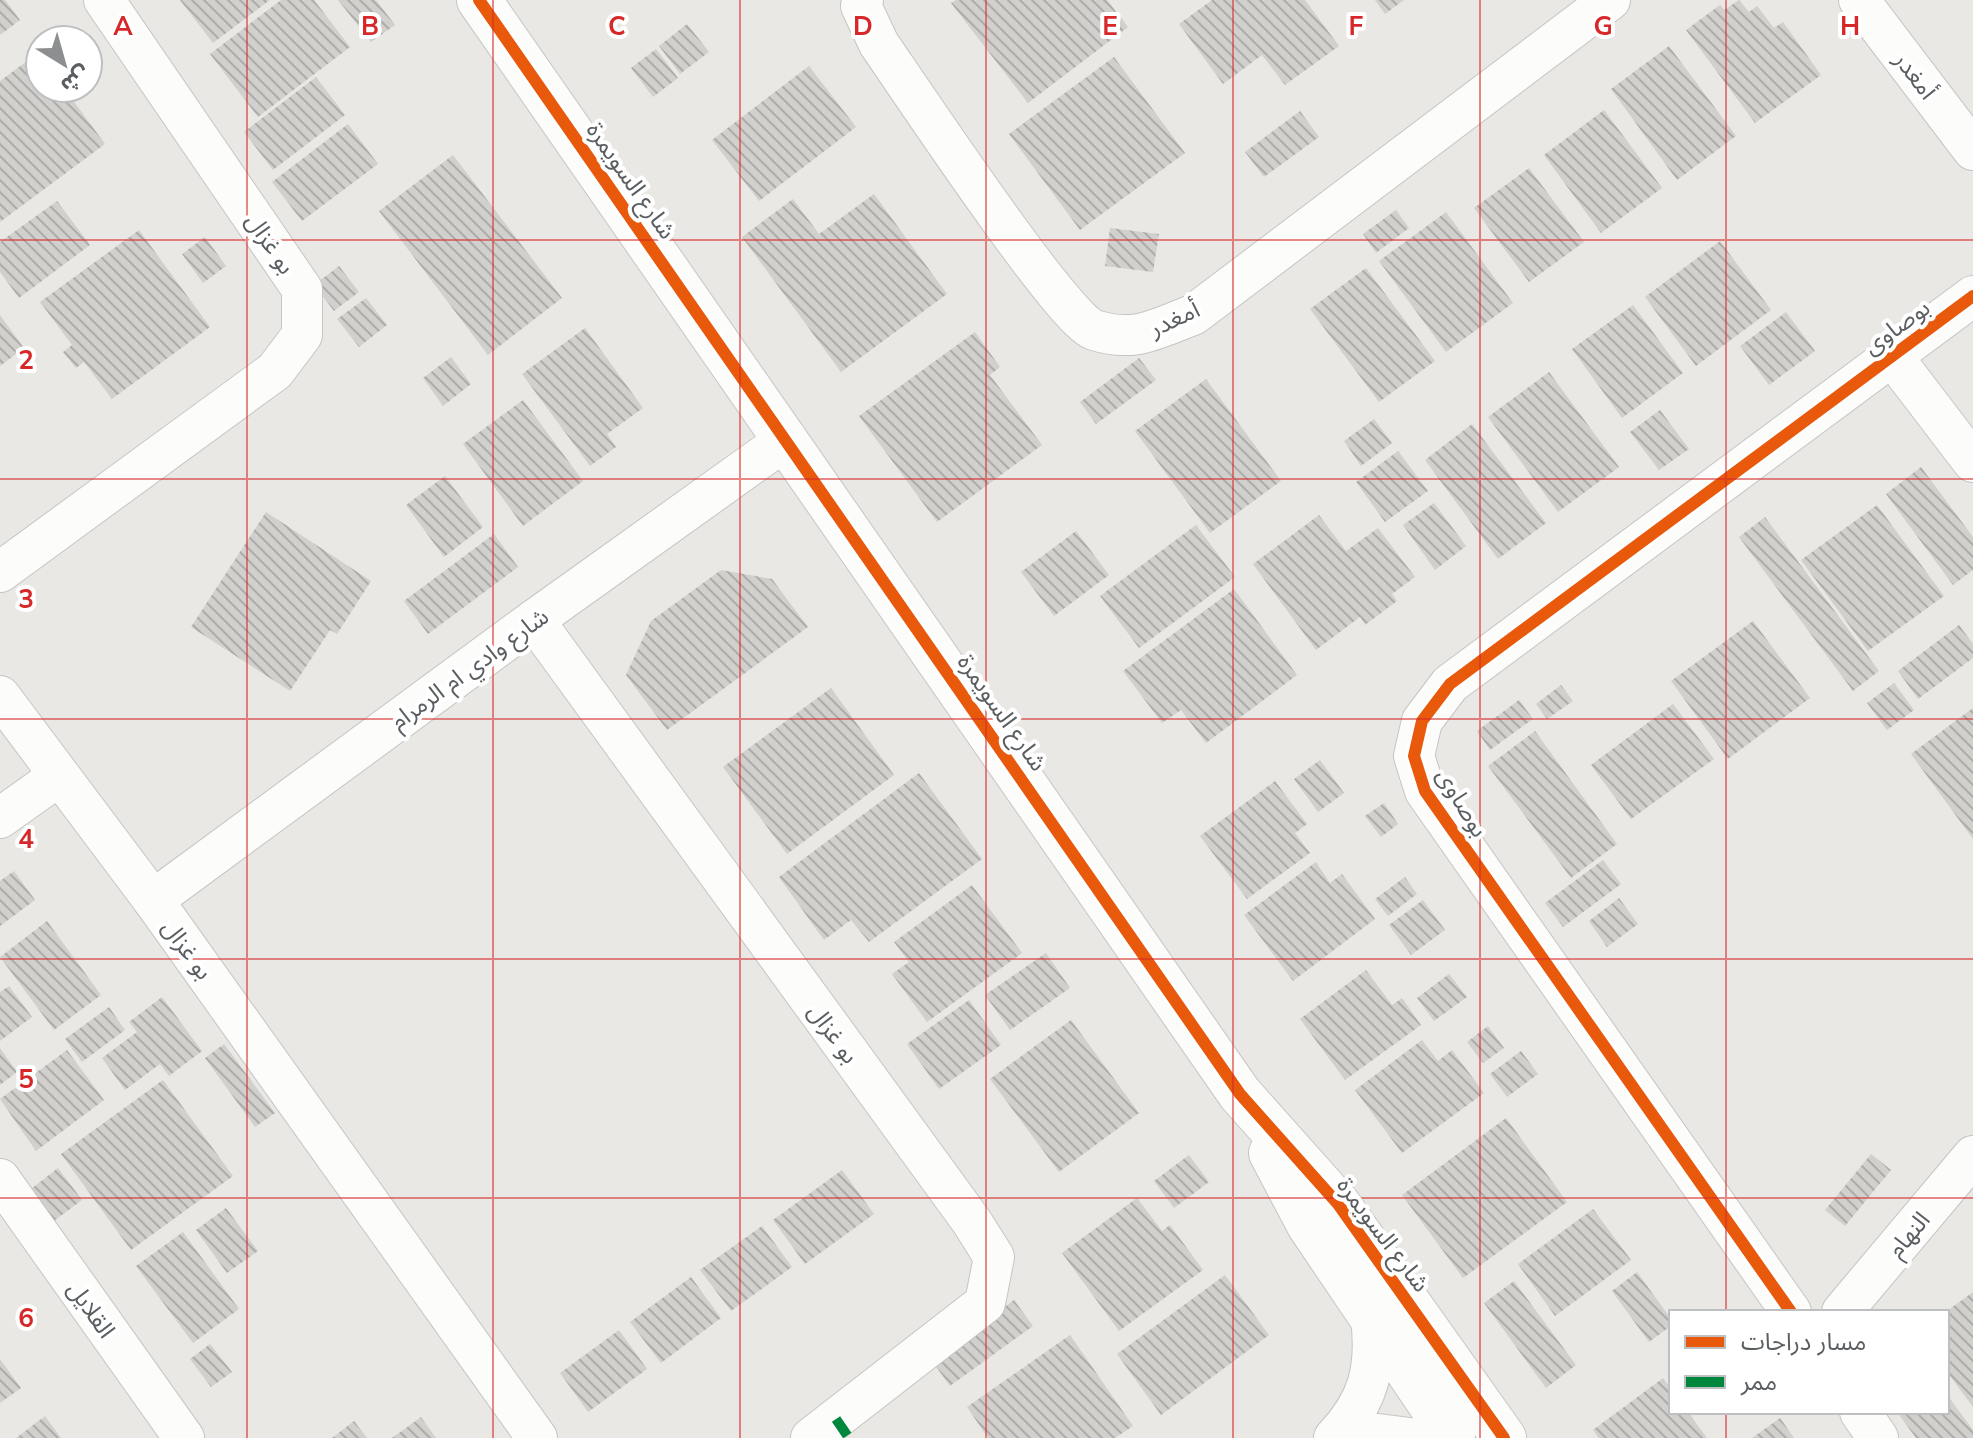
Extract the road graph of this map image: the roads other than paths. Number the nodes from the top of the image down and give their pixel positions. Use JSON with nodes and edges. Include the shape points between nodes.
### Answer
{"nodes":[{"id":1,"x":104,"y":0,"type":"edge"},
{"id":2,"x":479,"y":0,"type":"edge"},
{"id":3,"x":863,"y":0,"type":"edge"},
{"id":4,"x":1610,"y":0,"type":"edge"},
{"id":5,"x":1859,"y":0,"type":"edge"},
{"id":6,"x":1973,"y":150,"type":"edge"},
{"id":7,"x":1973,"y":296,"type":"edge"},
{"id":8,"x":1892,"y":356,"type":"junction"},
{"id":9,"x":787,"y":439,"type":"junction"},
{"id":10,"x":1973,"y":462,"type":"edge"},
{"id":11,"x":0,"y":572,"type":"edge"},
{"id":12,"x":534,"y":620,"type":"junction"},
{"id":13,"x":0,"y":696,"type":"edge"},
{"id":14,"x":59,"y":776,"type":"junction"},
{"id":15,"x":0,"y":818,"type":"edge"},
{"id":16,"x":153,"y":900,"type":"junction"},
{"id":17,"x":1240,"y":1094,"type":"junction"},
{"id":18,"x":1973,"y":1156,"type":"edge"},
{"id":19,"x":0,"y":1179,"type":"edge"},
{"id":20,"x":1790,"y":1310,"type":"edge"},
{"id":21,"x":1844,"y":1310,"type":"edge"},
{"id":22,"x":1371,"y":1317,"type":"junction"},
{"id":23,"x":1861,"y":1414,"type":"edge"},
{"id":24,"x":832,"y":1432,"type":"edge"},
{"id":25,"x":184,"y":1438,"type":"edge"},
{"id":26,"x":537,"y":1438,"type":"edge"},
{"id":27,"x":1334,"y":1438,"type":"edge"},
{"id":28,"x":1350,"y":1438,"type":"edge"},
{"id":29,"x":1410,"y":1438,"type":"edge"},
{"id":30,"x":1453,"y":1438,"type":"edge"},
{"id":31,"x":1504,"y":1438,"type":"edge"},
{"id":32,"x":1878,"y":1438,"type":"edge"}],
"edges":[{"from":1,"to":11,"type":"street","name":"بو غزال","via":[[302,289],[302,335],[275,371]]},
{"from":2,"to":9,"type":"street","name":"شارع السويمرة"},
{"from":3,"to":4,"type":"street","name":"أمغدر","via":[[879,44],[1052,290],[1090,330],[1132,337],[1193,315]]},
{"from":5,"to":6,"type":"street","name":"أمغدر"},
{"from":7,"to":8,"type":"street","name":"بوصاوى"},
{"from":8,"to":10,"type":"street"},
{"from":8,"to":20,"type":"street","name":"بوصاوى","via":[[1450,684],[1422,721],[1414,756],[1425,791]]},
{"from":9,"to":12,"type":"street","name":"شارع وادي ام الرمرام"},
{"from":9,"to":17,"type":"street","name":"شارع السويمرة"},
{"from":12,"to":16,"type":"street","name":"شارع وادي ام الرمرام"},
{"from":12,"to":24,"type":"street","name":"بو غزال","via":[[994,1257],[985,1303]]},
{"from":13,"to":14,"type":"street","name":"بو غزال"},
{"from":14,"to":15,"type":"street"},
{"from":14,"to":16,"type":"street","name":"بو غزال"},
{"from":16,"to":26,"type":"street","name":"بو غزال"},
{"from":17,"to":22,"type":"street","name":"شارع السويمرة","via":[[1309,1225]]},
{"from":17,"to":31,"type":"street","name":"شارع السويمرة","via":[[1338,1204]]},
{"from":18,"to":21,"type":"street","name":"النهام"},
{"from":19,"to":25,"type":"street","name":"القلايل"},
{"from":22,"to":27,"type":"street","via":[[1371,1373],[1363,1399]]},
{"from":22,"to":30,"type":"street","name":"شارع السويمرة"},
{"from":23,"to":32,"type":"street"},
{"from":28,"to":29,"type":"street"}]}
